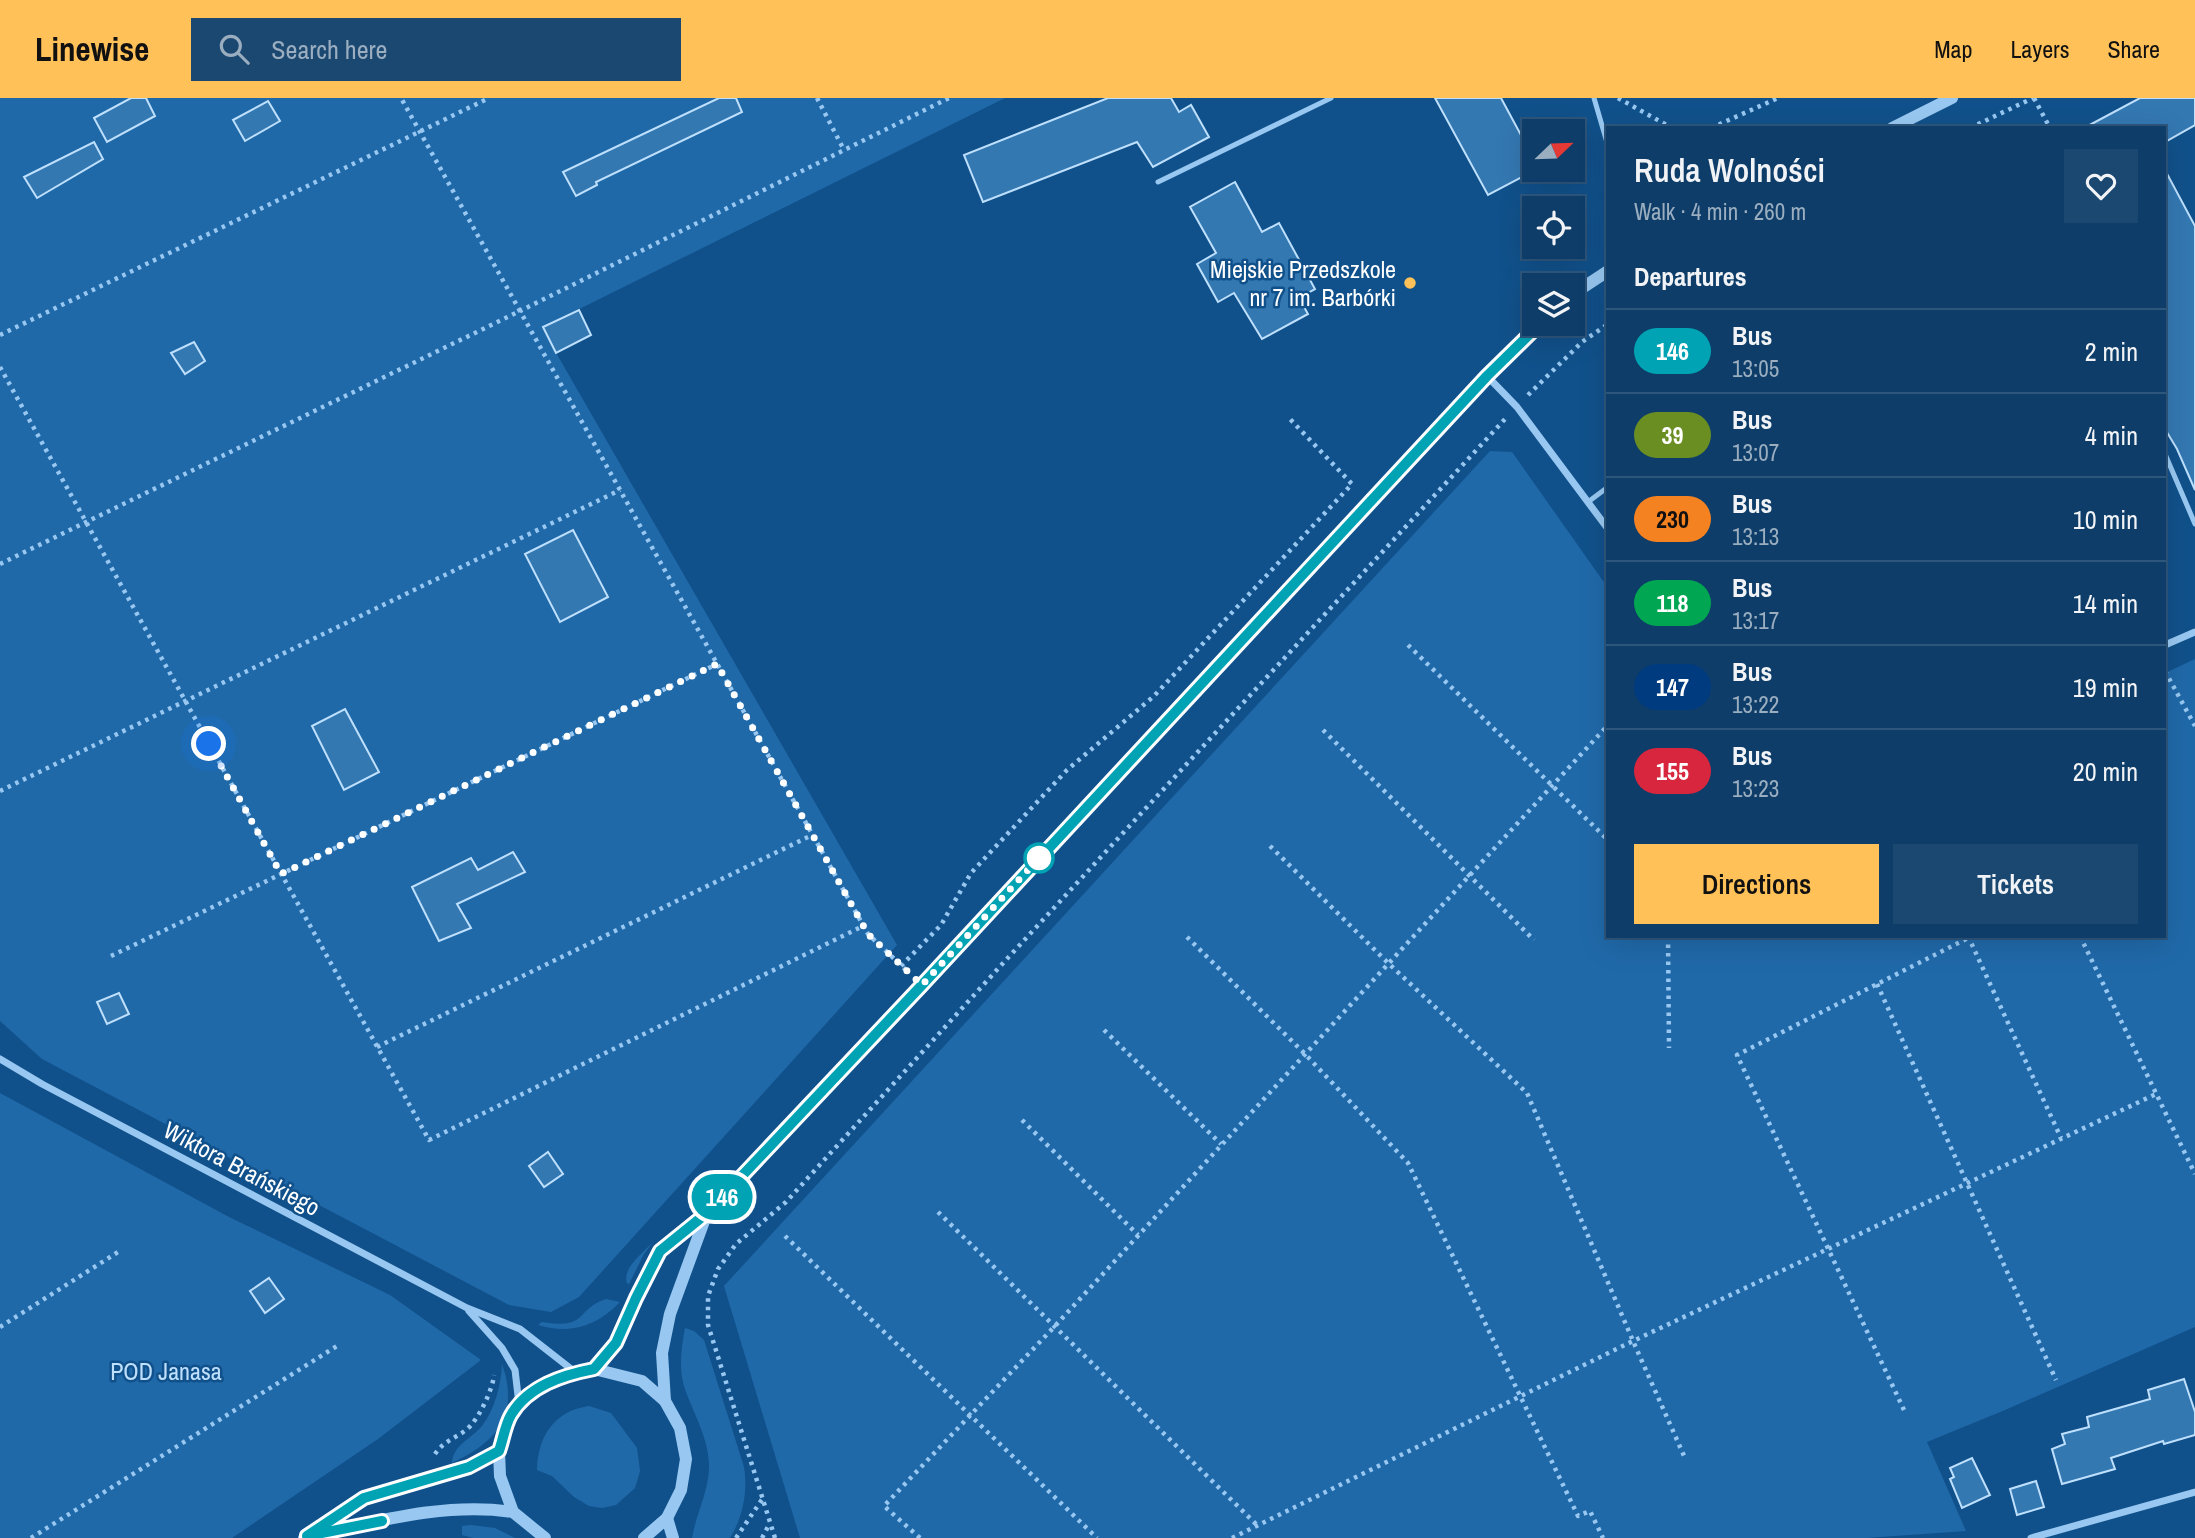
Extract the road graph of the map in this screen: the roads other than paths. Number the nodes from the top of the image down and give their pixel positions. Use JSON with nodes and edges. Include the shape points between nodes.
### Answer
{"nodes":[{"id":1,"x":1331,"y":98,"type":"edge"},
{"id":2,"x":1594,"y":98,"type":"edge"},
{"id":3,"x":1952,"y":98,"type":"edge"},
{"id":4,"x":1896,"y":126,"type":"edge"},
{"id":5,"x":1606,"y":139,"type":"edge"},
{"id":6,"x":1158,"y":182,"type":"dead end"},
{"id":7,"x":1606,"y":272,"type":"edge"},
{"id":8,"x":1585,"y":286,"type":"edge"},
{"id":9,"x":1529,"y":336,"type":"edge"},
{"id":10,"x":1487,"y":376,"type":"junction"},
{"id":11,"x":2166,"y":455,"type":"edge"},
{"id":12,"x":1606,"y":488,"type":"edge"},
{"id":13,"x":1588,"y":502,"type":"junction"},
{"id":14,"x":2195,"y":524,"type":"edge"},
{"id":15,"x":1606,"y":526,"type":"edge"},
{"id":16,"x":2195,"y":632,"type":"edge"},
{"id":17,"x":2166,"y":645,"type":"edge"},
{"id":18,"x":0,"y":1059,"type":"edge"},
{"id":19,"x":707,"y":1213,"type":"junction"},
{"id":20,"x":467,"y":1308,"type":"junction"},
{"id":21,"x":594,"y":1369,"type":"junction"},
{"id":22,"x":575,"y":1373,"type":"junction"},
{"id":23,"x":665,"y":1401,"type":"junction"},
{"id":24,"x":519,"y":1404,"type":"junction"},
{"id":25,"x":499,"y":1451,"type":"junction"},
{"id":26,"x":2195,"y":1492,"type":"edge"},
{"id":27,"x":513,"y":1512,"type":"junction"},
{"id":28,"x":667,"y":1518,"type":"junction"},
{"id":29,"x":305,"y":1537,"type":"edge"},
{"id":30,"x":545,"y":1538,"type":"edge"},
{"id":31,"x":644,"y":1538,"type":"edge"},
{"id":32,"x":673,"y":1538,"type":"edge"},
{"id":33,"x":2031,"y":1538,"type":"edge"}],
"edges":[{"from":1,"to":6,"type":"lane"},
{"from":2,"to":5,"type":"lane"},
{"from":3,"to":4,"type":"street"},
{"from":7,"to":8,"type":"street"},
{"from":9,"to":10,"type":"street"},
{"from":10,"to":13,"type":"street","via":[[1517,407]]},
{"from":10,"to":19,"type":"street"},
{"from":11,"to":14,"type":"lane"},
{"from":12,"to":13,"type":"lane"},
{"from":13,"to":15,"type":"street"},
{"from":16,"to":17,"type":"street"},
{"from":18,"to":20,"type":"street","name":"Wiktora Brańskiego"},
{"from":19,"to":21,"type":"street","via":[[660,1251],[616,1343]]},
{"from":19,"to":23,"type":"street","via":[[670,1314],[662,1353]]},
{"from":20,"to":22,"type":"street","name":"Wiktora Brańskiego","via":[[520,1329]]},
{"from":20,"to":24,"type":"street","name":"Wiktora Brańskiego","via":[[515,1370]]},
{"from":21,"to":22,"type":"street"},
{"from":21,"to":23,"type":"street","via":[[642,1381]]},
{"from":22,"to":24,"type":"street","via":[[543,1384]]},
{"from":23,"to":28,"type":"street","via":[[680,1428],[686,1459],[681,1490]]},
{"from":24,"to":25,"type":"street","via":[[509,1417]]},
{"from":25,"to":27,"type":"street","via":[[500,1476]]},
{"from":25,"to":29,"type":"street","via":[[469,1467],[364,1498]]},
{"from":26,"to":33,"type":"street"},
{"from":27,"to":29,"type":"street","via":[[487,1508],[432,1511]]},
{"from":27,"to":30,"type":"street"},
{"from":28,"to":31,"type":"street"},
{"from":28,"to":32,"type":"street"}]}
